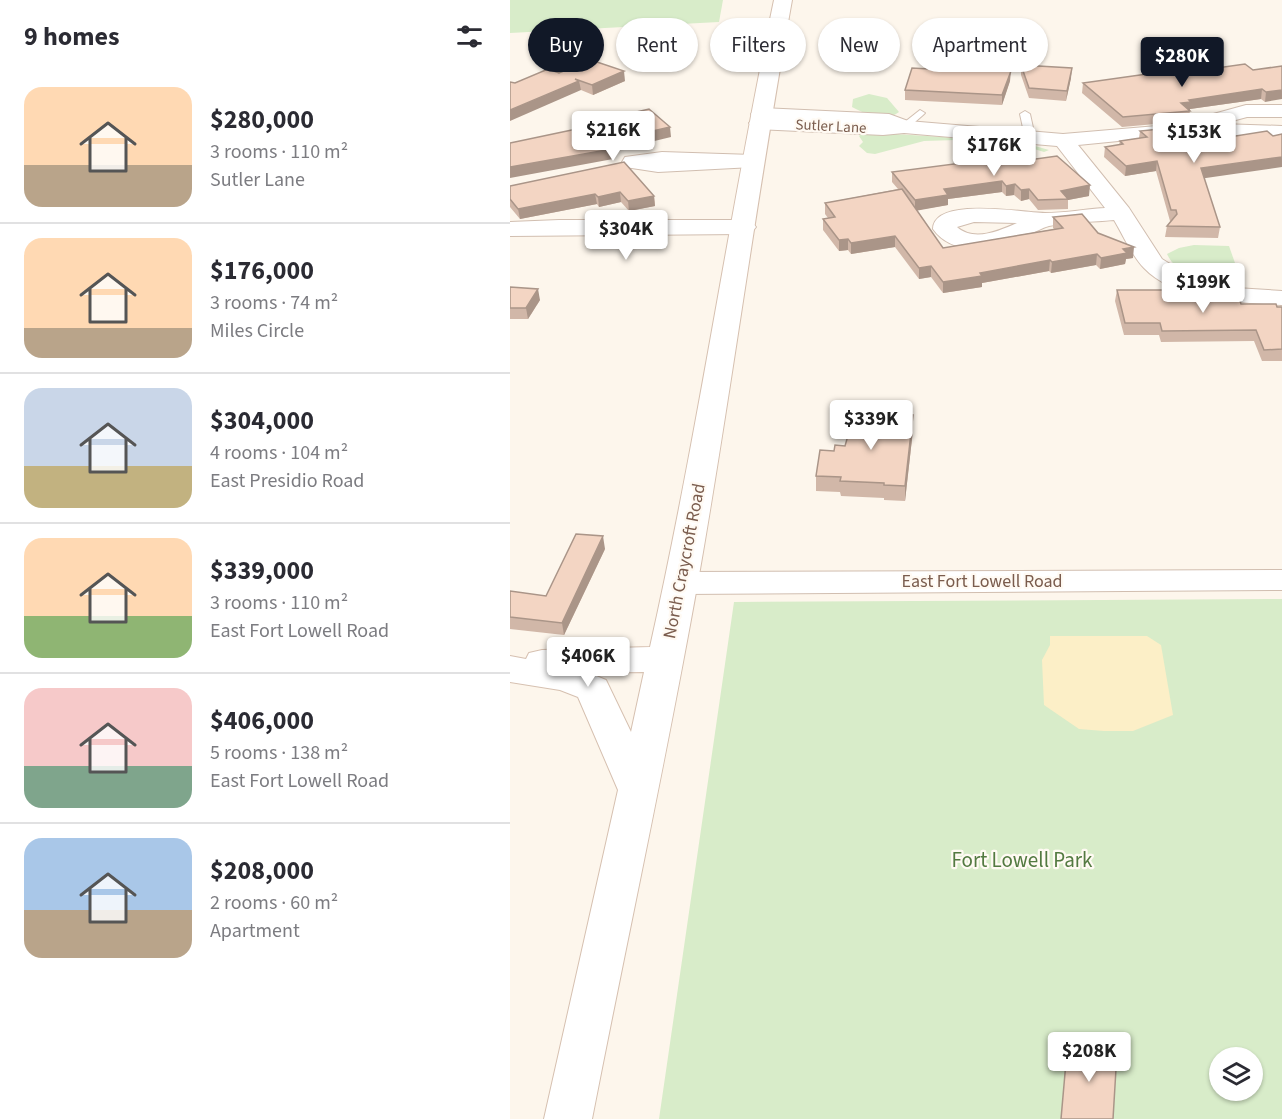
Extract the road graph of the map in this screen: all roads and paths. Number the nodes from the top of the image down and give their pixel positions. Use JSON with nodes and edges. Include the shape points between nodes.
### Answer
{"nodes":[{"id":1,"x":783,"y":0,"type":"edge"},
{"id":2,"x":1282,"y":111,"type":"edge"},
{"id":3,"x":920,"y":113,"type":"dead end"},
{"id":4,"x":1025,"y":114,"type":"dead end"},
{"id":5,"x":760,"y":118,"type":"junction"},
{"id":6,"x":904,"y":127,"type":"junction"},
{"id":7,"x":1199,"y":128,"type":"junction"},
{"id":8,"x":1282,"y":132,"type":"edge"},
{"id":9,"x":1030,"y":137,"type":"junction"},
{"id":10,"x":1063,"y":140,"type":"junction"},
{"id":11,"x":753,"y":161,"type":"junction"},
{"id":12,"x":610,"y":165,"type":"edge"},
{"id":13,"x":1121,"y":213,"type":"junction"},
{"id":14,"x":1043,"y":220,"type":"dead end"},
{"id":15,"x":513,"y":229,"type":"edge"},
{"id":16,"x":743,"y":233,"type":"junction"},
{"id":17,"x":1282,"y":298,"type":"edge"},
{"id":18,"x":1282,"y":580,"type":"edge"},
{"id":19,"x":681,"y":583,"type":"junction"},
{"id":20,"x":665,"y":659,"type":"junction"},
{"id":21,"x":510,"y":663,"type":"edge"},
{"id":22,"x":510,"y":669,"type":"edge"},
{"id":23,"x":638,"y":791,"type":"junction"},
{"id":24,"x":568,"y":1119,"type":"edge"}],
"edges":[{"from":1,"to":5,"type":"main road","name":"North Craycroft Road"},
{"from":2,"to":7,"type":"street","name":"Sutler Lane","via":[[1235,113]]},
{"from":3,"to":6,"type":"lane"},
{"from":4,"to":9,"type":"lane"},
{"from":5,"to":6,"type":"street","name":"Sutler Lane","via":[[883,129]]},
{"from":5,"to":11,"type":"main road","name":"North Craycroft Road"},
{"from":6,"to":9,"type":"street","name":"Sutler Lane"},
{"from":7,"to":8,"type":"street","name":"Sutler Lane"},
{"from":7,"to":10,"type":"street","name":"Sutler Lane"},
{"from":9,"to":10,"type":"street","name":"Sutler Lane"},
{"from":10,"to":13,"type":"street"},
{"from":11,"to":12,"type":"street","via":[[662,158]]},
{"from":11,"to":16,"type":"main road","name":"North Craycroft Road"},
{"from":13,"to":14,"type":"street"},
{"from":13,"to":17,"type":"street","via":[[1153,264],[1183,283],[1236,295]]},
{"from":15,"to":16,"type":"street","via":[[572,240]]},
{"from":16,"to":19,"type":"main road","name":"North Craycroft Road"},
{"from":18,"to":19,"type":"street","name":"East Fort Lowell Road"},
{"from":19,"to":20,"type":"main road","name":"North Craycroft Road"},
{"from":20,"to":21,"type":"main road"},
{"from":20,"to":23,"type":"main road","name":"North Craycroft Road"},
{"from":22,"to":23,"type":"main road","via":[[566,678],[593,689]]},
{"from":23,"to":24,"type":"main road","name":"North Craycroft Road"}]}
